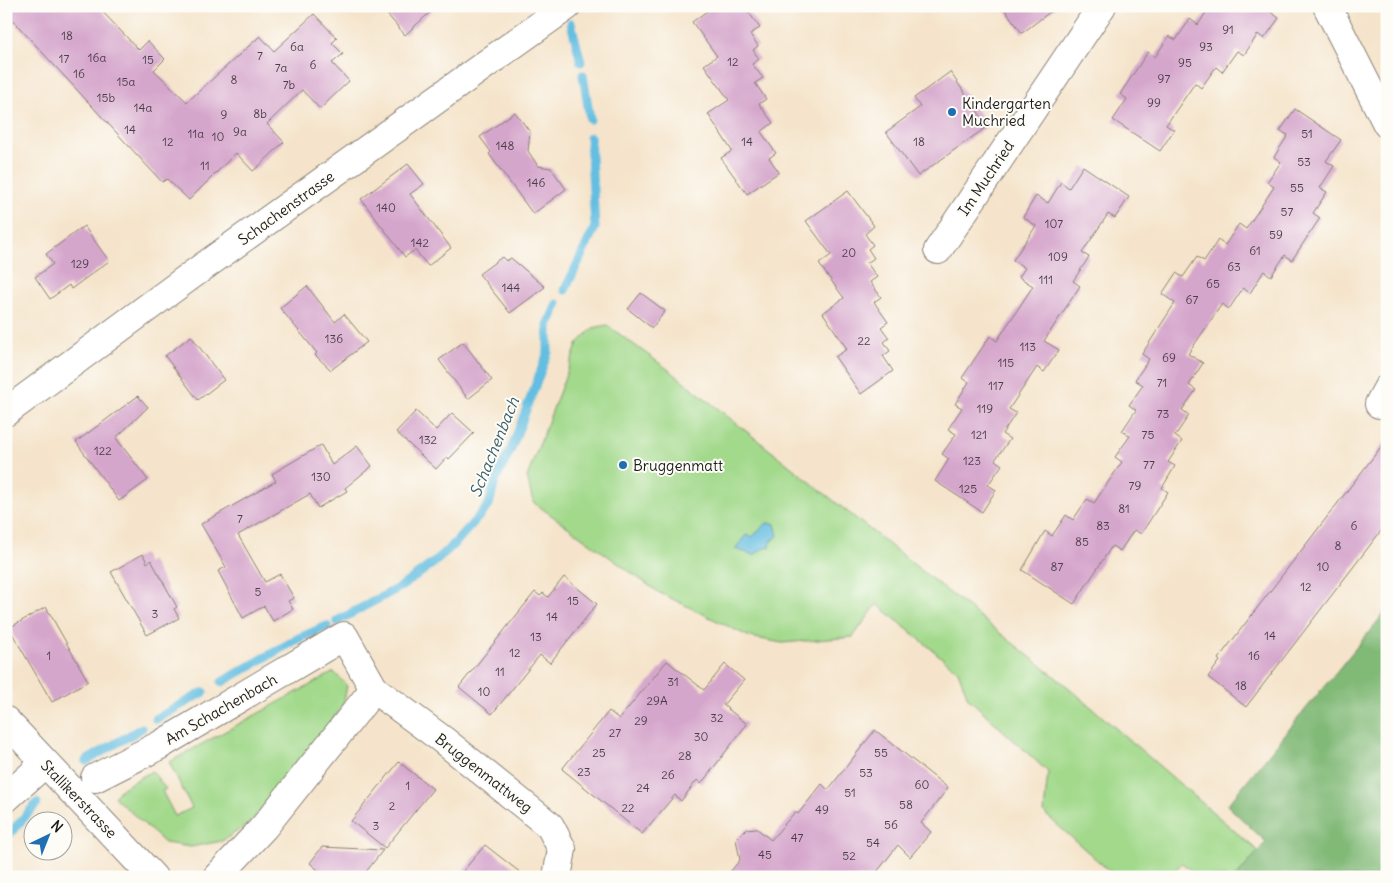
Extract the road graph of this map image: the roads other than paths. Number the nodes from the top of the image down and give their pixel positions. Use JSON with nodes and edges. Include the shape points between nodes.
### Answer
{"nodes":[{"id":1,"x":567,"y":6,"type":"edge"},
{"id":2,"x":1102,"y":6,"type":"edge"},
{"id":3,"x":1327,"y":6,"type":"edge"},
{"id":4,"x":1387,"y":123,"type":"edge"},
{"id":5,"x":938,"y":250,"type":"dead end"},
{"id":6,"x":6,"y":412,"type":"edge"},
{"id":7,"x":344,"y":636,"type":"joint"},
{"id":8,"x":374,"y":690,"type":"junction"},
{"id":9,"x":6,"y":721,"type":"edge"},
{"id":10,"x":44,"y":764,"type":"junction"},
{"id":11,"x":95,"y":778,"type":"dead end"},
{"id":12,"x":6,"y":798,"type":"edge"},
{"id":13,"x":153,"y":877,"type":"edge"},
{"id":14,"x":217,"y":877,"type":"edge"},
{"id":15,"x":557,"y":877,"type":"edge"}],
"edges":[{"from":1,"to":6,"type":"street","name":"Schachenstrasse"},
{"from":2,"to":5,"type":"street","name":"Im Muchried"},
{"from":3,"to":4,"type":"street"},
{"from":7,"to":8,"type":"street","name":"Bruggenmattweg"},
{"from":7,"to":11,"type":"street","name":"Am Schachenbach","via":[[160,745]]},
{"from":8,"to":14,"type":"street","via":[[264,827]]},
{"from":8,"to":15,"type":"street","name":"Bruggenmattweg","via":[[443,740],[550,826],[562,849]]},
{"from":9,"to":10,"type":"street","name":"Stallikerstrasse"},
{"from":10,"to":12,"type":"street"},
{"from":10,"to":13,"type":"street","name":"Stallikerstrasse"}]}
